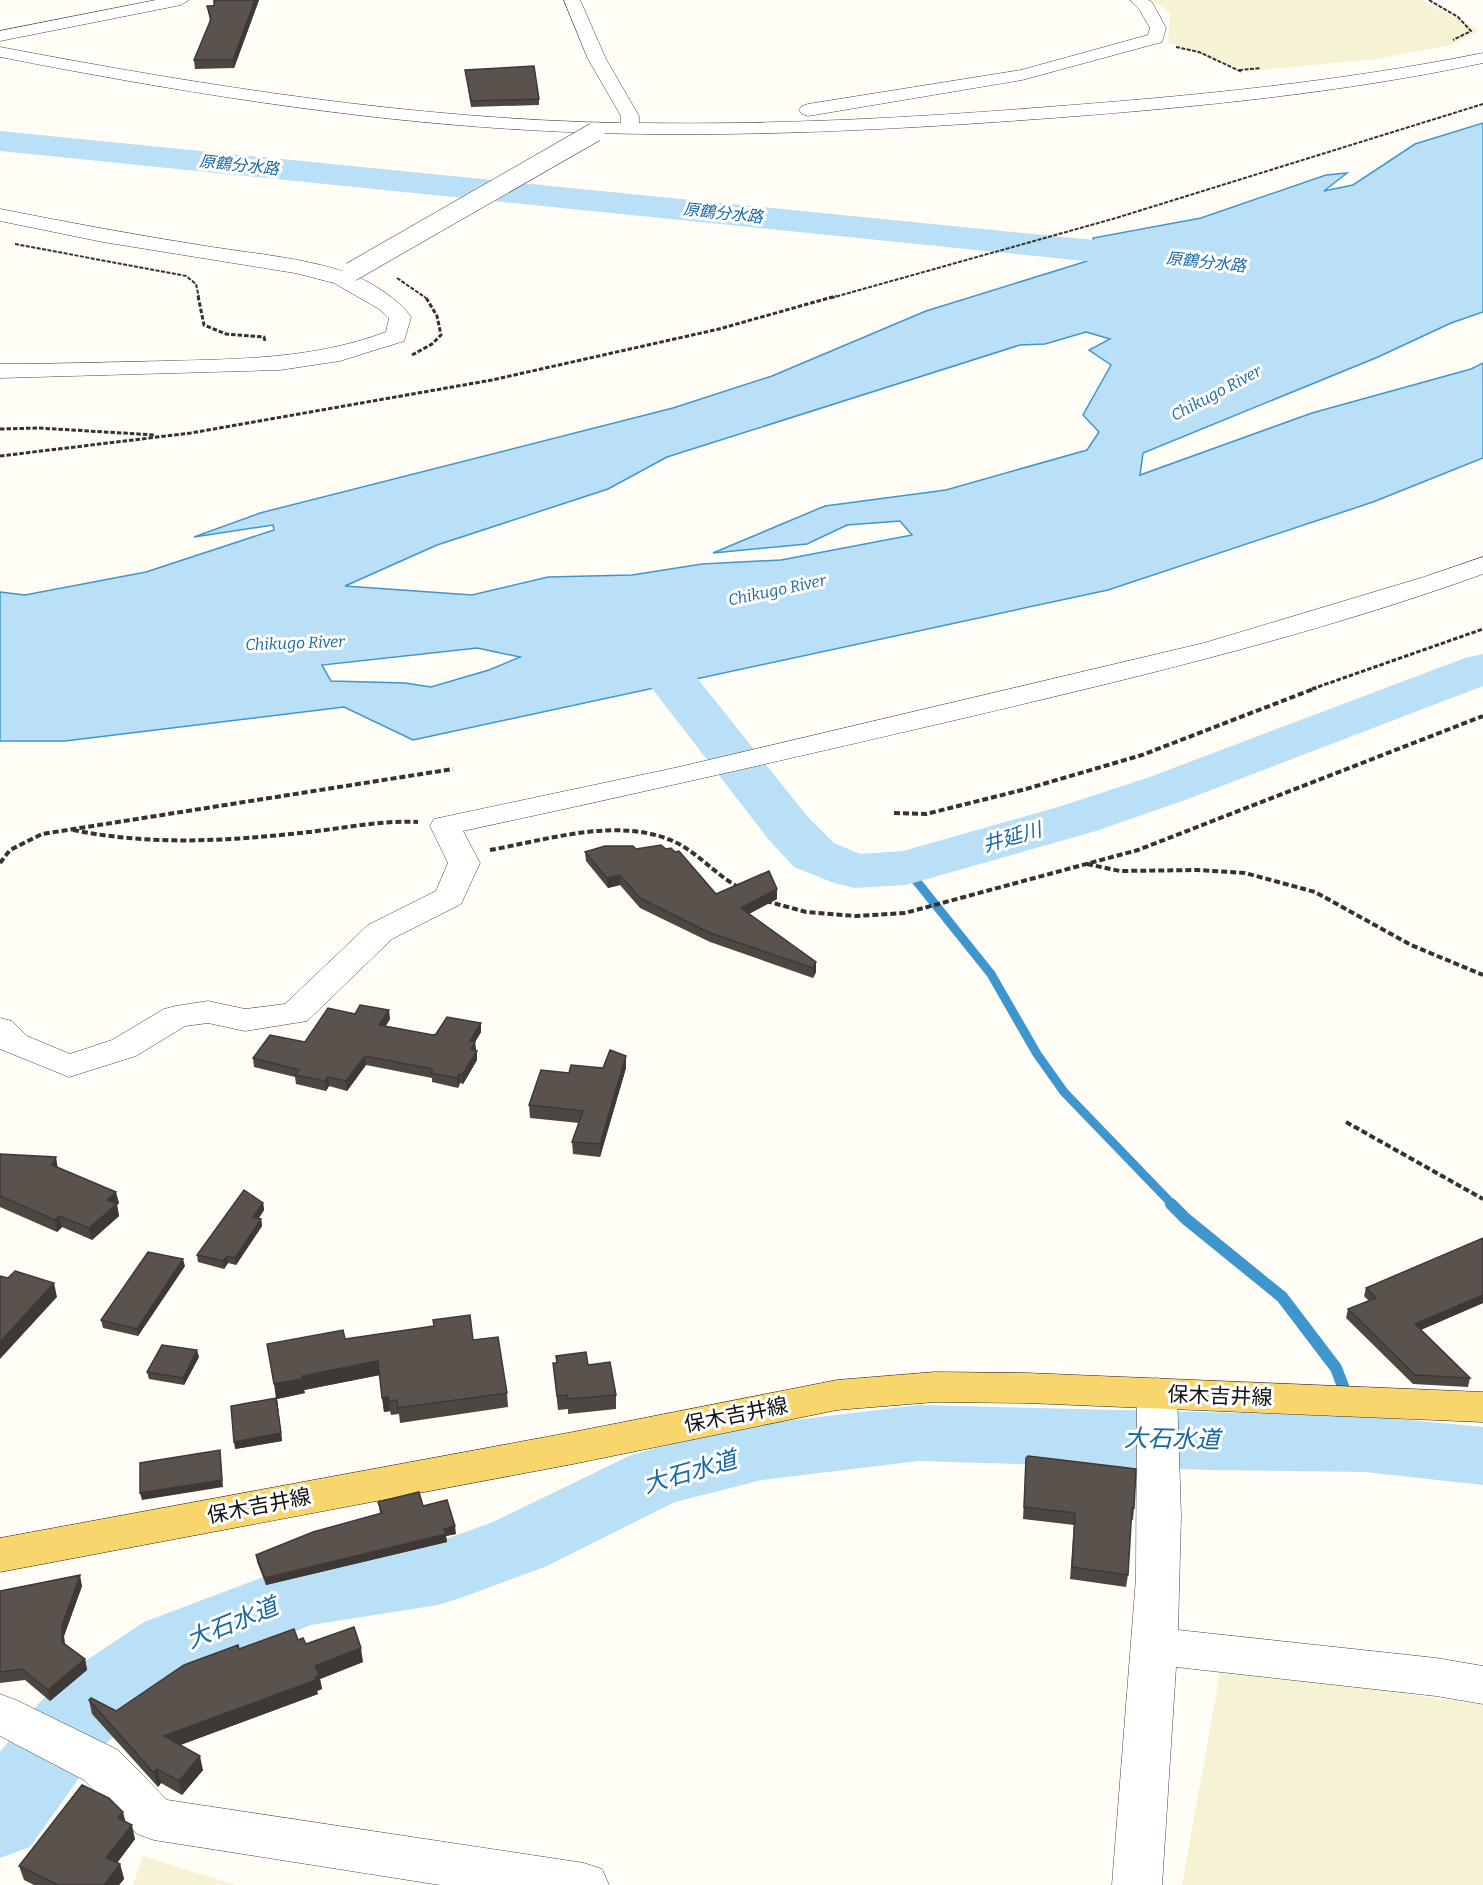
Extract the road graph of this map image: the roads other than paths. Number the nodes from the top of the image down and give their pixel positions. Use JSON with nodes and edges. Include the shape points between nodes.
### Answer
{"nodes":[{"id":1,"x":181,"y":0,"type":"edge"},
{"id":2,"x":572,"y":0,"type":"edge"},
{"id":3,"x":1138,"y":0,"type":"edge"},
{"id":4,"x":144,"y":3,"type":"edge"},
{"id":5,"x":0,"y":36,"type":"edge"},
{"id":6,"x":0,"y":52,"type":"edge"},
{"id":7,"x":1483,"y":58,"type":"edge"},
{"id":8,"x":630,"y":128,"type":"junction"},
{"id":9,"x":709,"y":129,"type":"junction"},
{"id":10,"x":598,"y":130,"type":"junction"},
{"id":11,"x":0,"y":215,"type":"edge"},
{"id":12,"x":5,"y":235,"type":"edge"},
{"id":13,"x":104,"y":236,"type":"junction"},
{"id":14,"x":346,"y":275,"type":"junction"},
{"id":15,"x":0,"y":371,"type":"edge"},
{"id":16,"x":1483,"y":565,"type":"edge"},
{"id":17,"x":0,"y":1029,"type":"edge"},
{"id":18,"x":1158,"y":1401,"type":"junction"},
{"id":19,"x":1483,"y":1407,"type":"edge"},
{"id":20,"x":0,"y":1555,"type":"edge"},
{"id":21,"x":1156,"y":1646,"type":"junction"},
{"id":22,"x":1483,"y":1685,"type":"edge"},
{"id":23,"x":4,"y":1716,"type":"edge"},
{"id":24,"x":584,"y":1885,"type":"edge"},
{"id":25,"x":1137,"y":1885,"type":"edge"}],
"edges":[{"from":1,"to":4,"type":"street"},
{"from":2,"to":8,"type":"street","via":[[597,59],[630,116]]},
{"from":3,"to":9,"type":"street","via":[[1146,6],[1158,28],[1156,38],[1022,75]]},
{"from":4,"to":5,"type":"street","via":[[122,13]]},
{"from":6,"to":10,"type":"street","via":[[261,97]]},
{"from":7,"to":9,"type":"street","via":[[1386,79],[1129,106],[864,126]]},
{"from":8,"to":9,"type":"street"},
{"from":8,"to":10,"type":"street"},
{"from":10,"to":14,"type":"street","bridge":true},
{"from":11,"to":13,"type":"street"},
{"from":12,"to":13,"type":"street"},
{"from":13,"to":14,"type":"street"},
{"from":14,"to":15,"type":"street","via":[[400,317],[396,336],[341,353],[251,365]]},
{"from":16,"to":17,"type":"street","via":[[1213,649],[1018,698],[445,826],[464,863],[450,897],[380,932],[295,1013],[245,1020],[208,1012],[176,1017],[124,1048],[69,1066],[15,1044]]},
{"from":18,"to":19,"type":"main road","name":"保木吉井線"},
{"from":18,"to":20,"type":"main road","name":"保木吉井線","via":[[935,1387],[837,1395]]},
{"from":18,"to":21,"type":"street"},
{"from":21,"to":22,"type":"street"},
{"from":21,"to":25,"type":"street"},
{"from":23,"to":24,"type":"street","via":[[101,1765],[154,1819]]}]}
